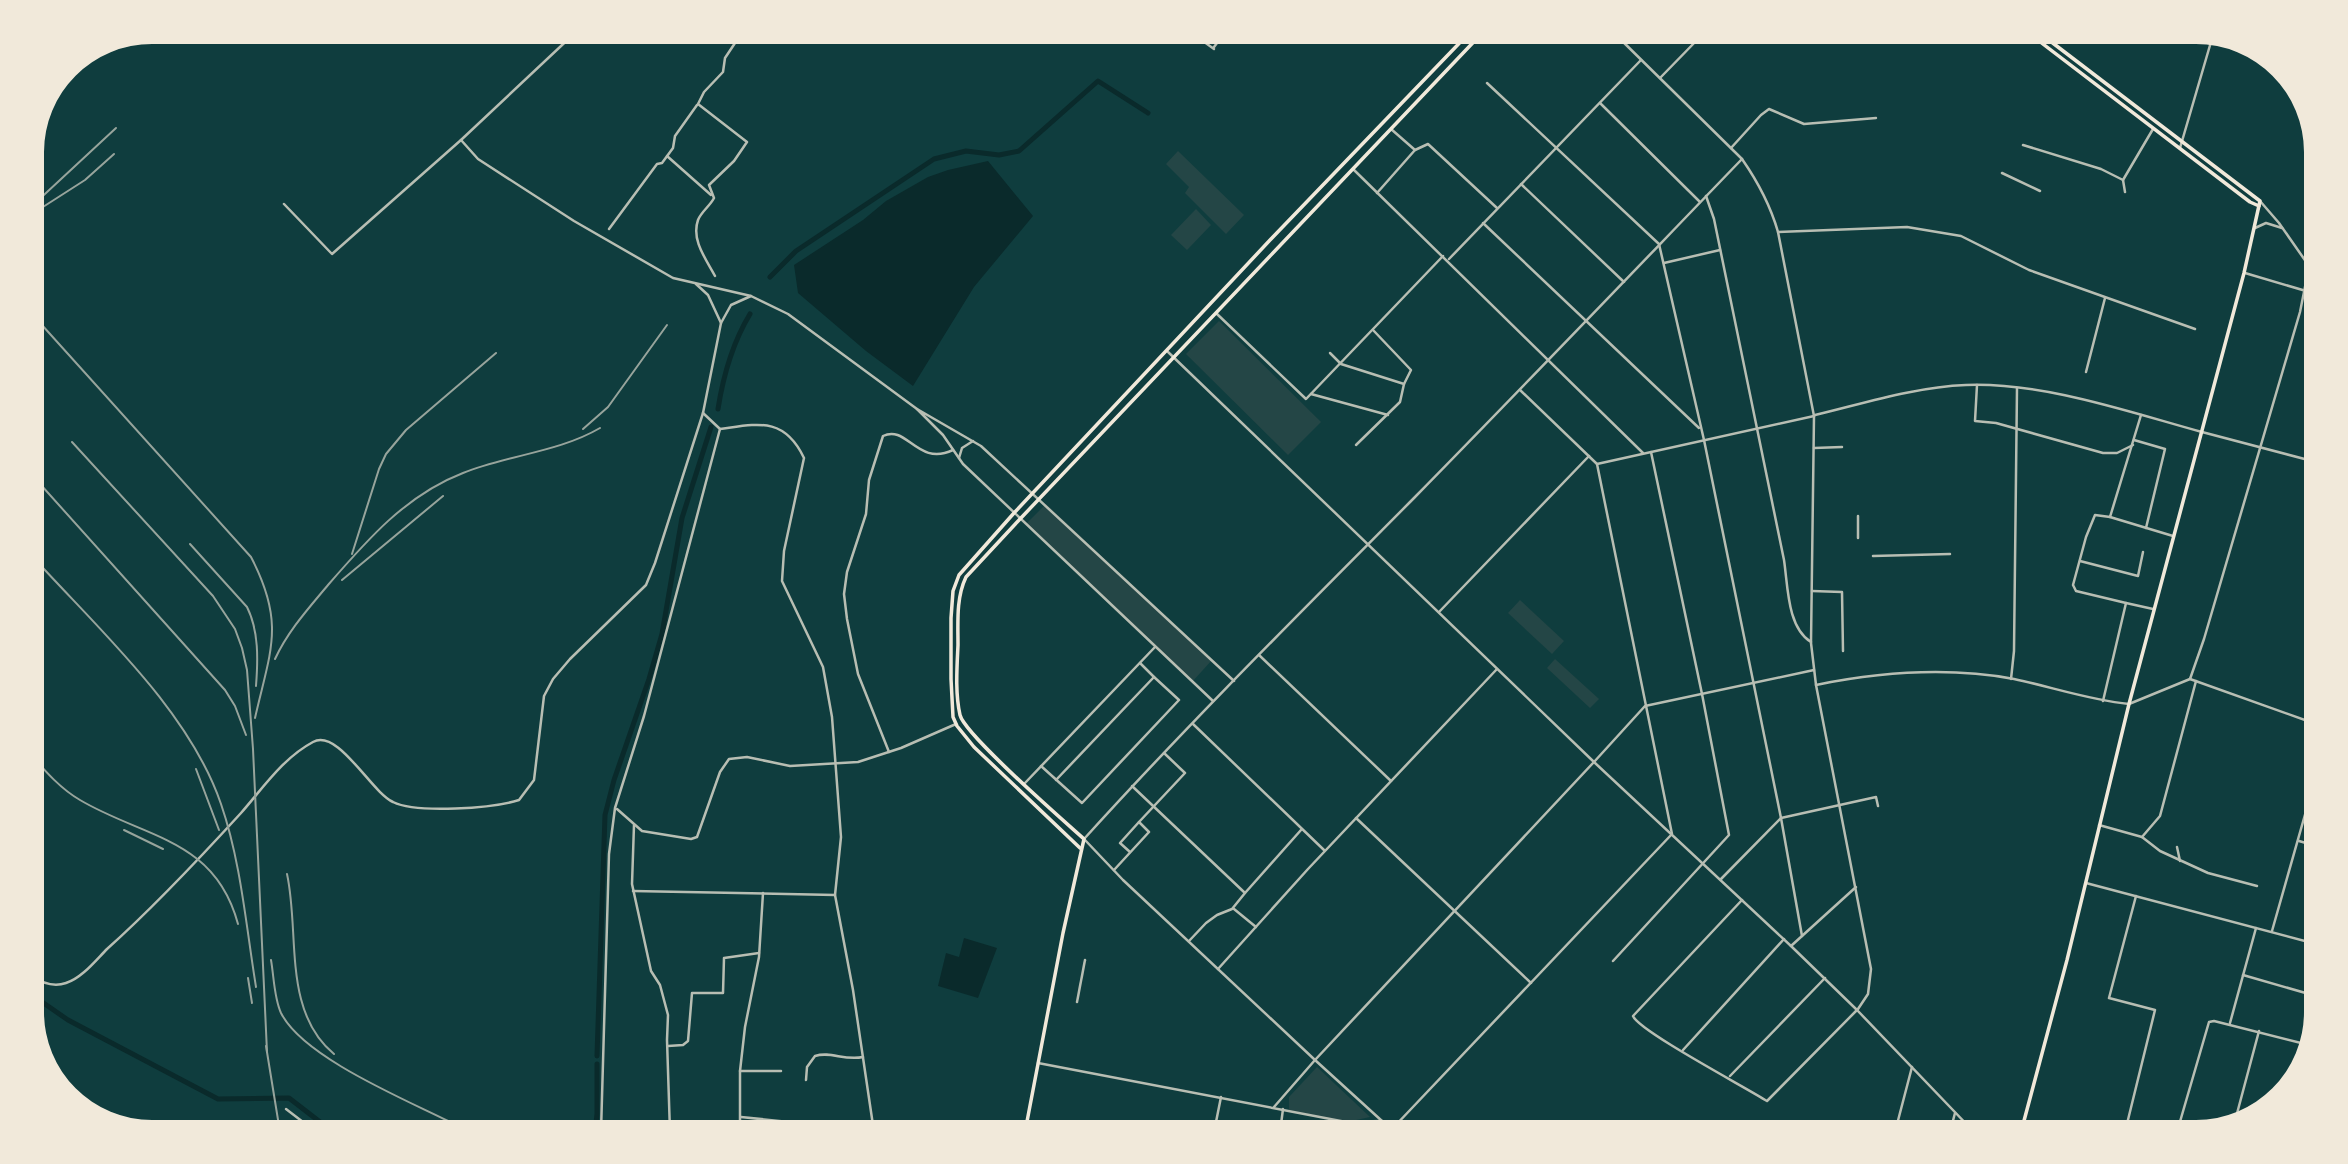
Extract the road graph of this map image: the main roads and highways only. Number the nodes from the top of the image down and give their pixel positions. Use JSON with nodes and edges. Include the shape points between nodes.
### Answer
{"nodes":[{"id":1,"x":1459,"y":44,"type":"edge"},
{"id":2,"x":1472,"y":44,"type":"edge"},
{"id":3,"x":2042,"y":44,"type":"edge"},
{"id":4,"x":2052,"y":44,"type":"edge"},
{"id":5,"x":2181,"y":146,"type":"junction"},
{"id":6,"x":2260,"y":204,"type":"junction"},
{"id":7,"x":1080,"y":848,"type":"junction"},
{"id":8,"x":1027,"y":1120,"type":"edge"},
{"id":9,"x":2025,"y":1120,"type":"edge"}],
"edges":[{"from":1,"to":7,"type":"main road","via":[[1014,513],[954,585],[953,718],[974,747]]},
{"from":2,"to":7,"type":"main road","via":[[962,585],[957,677],[963,722],[1084,839]]},
{"from":3,"to":5,"type":"main road"},
{"from":4,"to":5,"type":"main road"},
{"from":5,"to":6,"type":"main road"},
{"from":5,"to":6,"type":"main road","via":[[2251,202]]},
{"from":6,"to":9,"type":"main road"},
{"from":7,"to":8,"type":"main road"}]}
